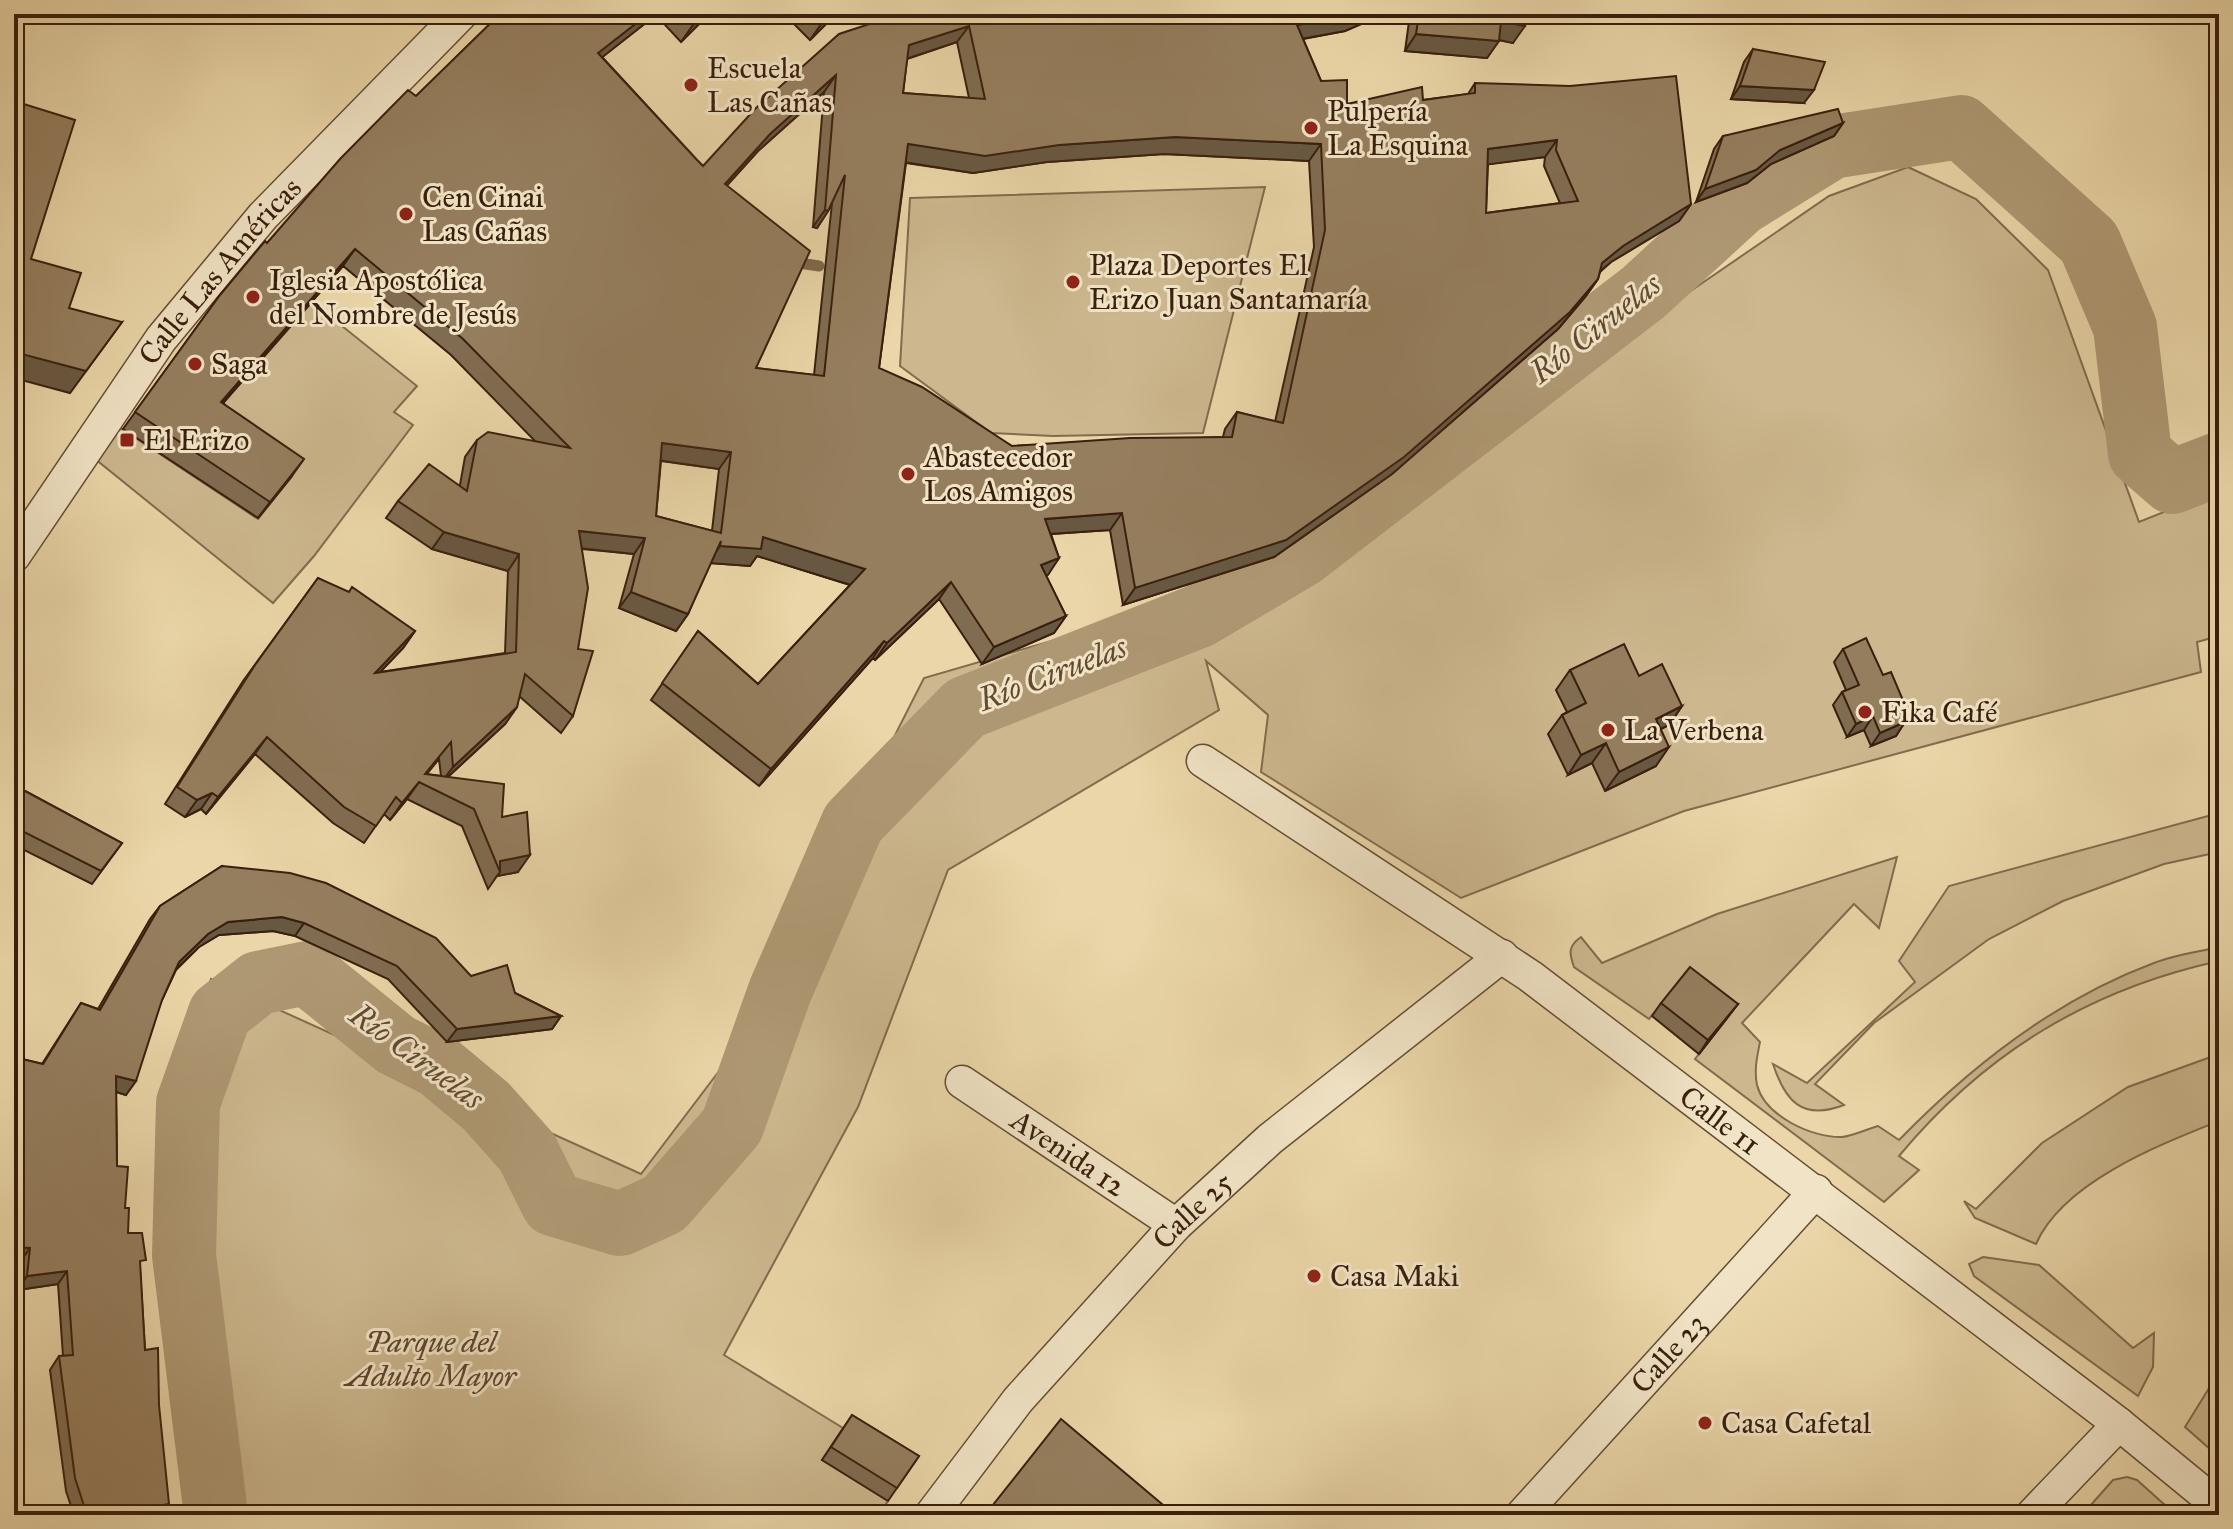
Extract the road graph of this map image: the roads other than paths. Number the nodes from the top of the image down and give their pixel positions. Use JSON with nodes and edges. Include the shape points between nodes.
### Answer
{"nodes":[{"id":1,"x":461,"y":14,"type":"edge"},
{"id":2,"x":14,"y":556,"type":"edge"},
{"id":3,"x":1203,"y":761,"type":"dead end"},
{"id":4,"x":1502,"y":956,"type":"junction"},
{"id":5,"x":962,"y":1082,"type":"dead end"},
{"id":6,"x":1816,"y":1191,"type":"junction"},
{"id":7,"x":1176,"y":1225,"type":"junction"},
{"id":8,"x":2119,"y":1424,"type":"junction"},
{"id":9,"x":2219,"y":1506,"type":"edge"},
{"id":10,"x":931,"y":1515,"type":"edge"},
{"id":11,"x":1522,"y":1515,"type":"edge"},
{"id":12,"x":2032,"y":1515,"type":"edge"}],
"edges":[{"from":1,"to":2,"type":"street","name":"Calle Las Américas","via":[[263,216],[161,339]]},
{"from":3,"to":4,"type":"street","name":"Calle 11"},
{"from":4,"to":6,"type":"street","name":"Calle 11"},
{"from":4,"to":7,"type":"street","name":"Calle 25","via":[[1270,1139]]},
{"from":5,"to":7,"type":"street","name":"Avenida 12"},
{"from":6,"to":8,"type":"street","name":"Calle 11"},
{"from":6,"to":11,"type":"street","name":"Calle 23"},
{"from":7,"to":10,"type":"street","name":"Calle 25","via":[[1018,1400]]},
{"from":8,"to":9,"type":"street","name":"Calle 11"},
{"from":8,"to":12,"type":"street"}]}
